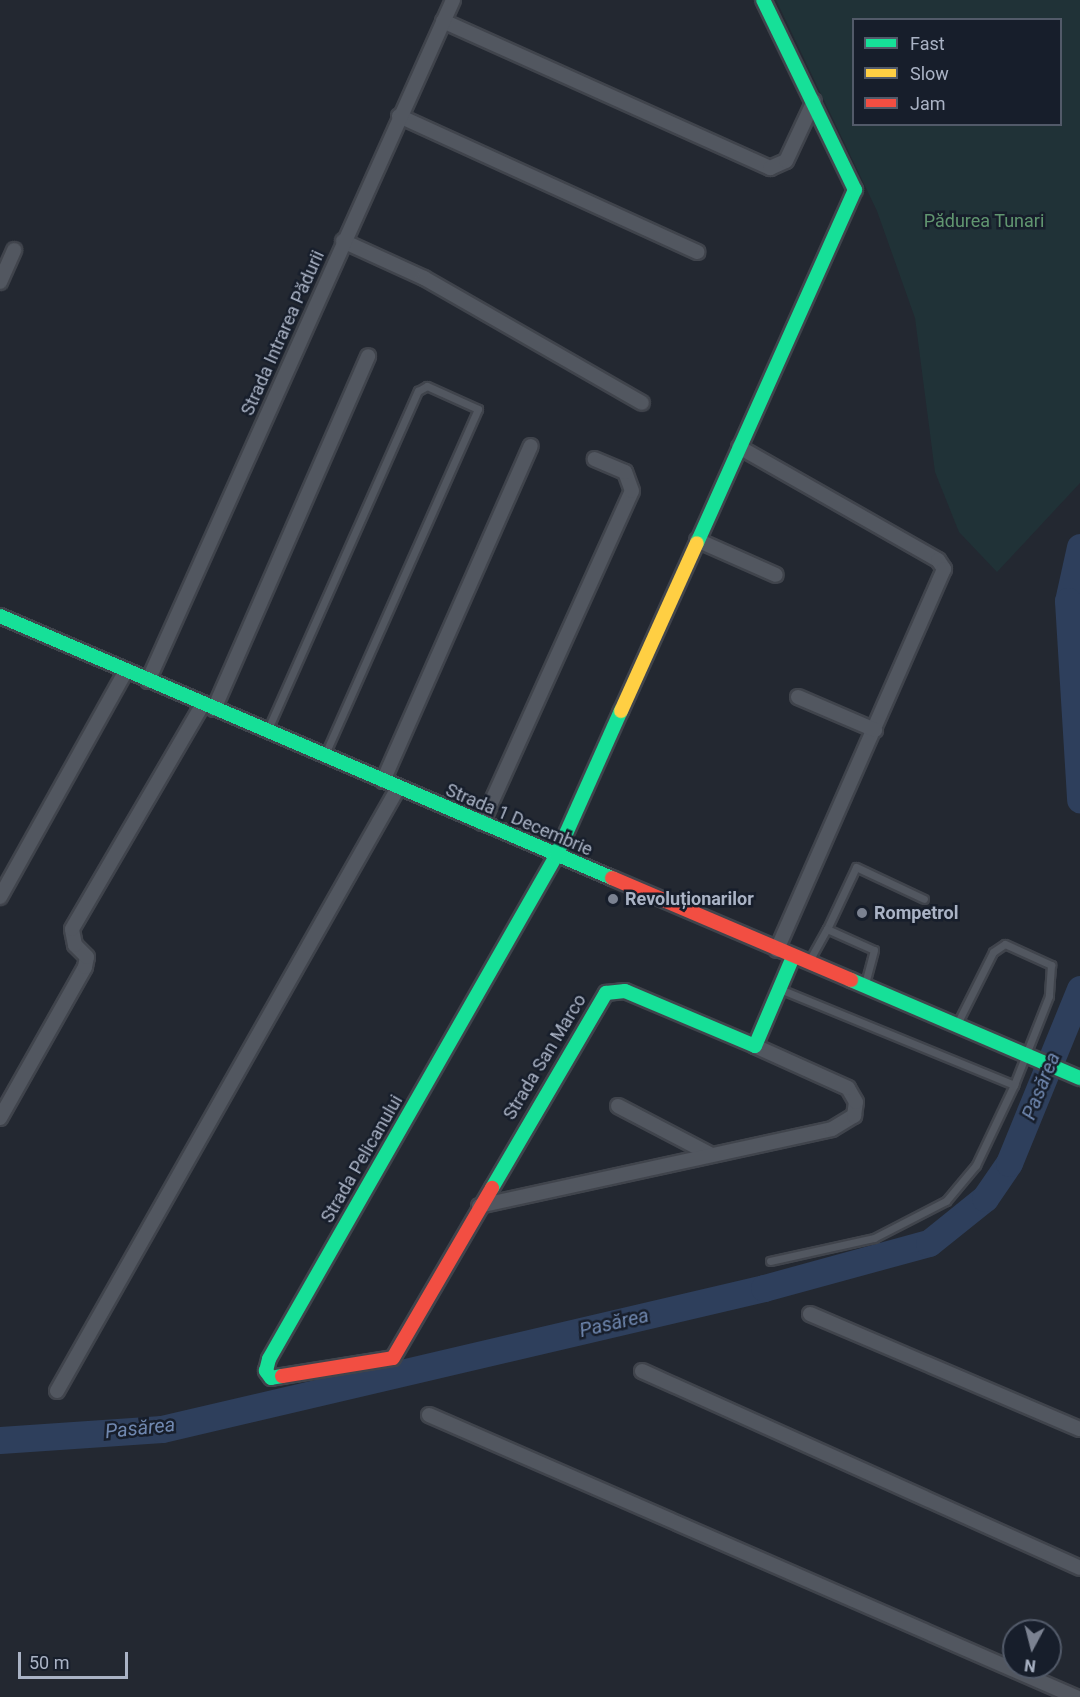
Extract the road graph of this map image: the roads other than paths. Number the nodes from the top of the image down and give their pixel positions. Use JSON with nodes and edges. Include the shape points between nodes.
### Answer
{"nodes":[{"id":1,"x":453,"y":0,"type":"edge"},
{"id":2,"x":763,"y":0,"type":"edge"},
{"id":3,"x":443,"y":21,"type":"junction"},
{"id":4,"x":814,"y":101,"type":"junction"},
{"id":5,"x":399,"y":116,"type":"junction"},
{"id":6,"x":343,"y":241,"type":"junction"},
{"id":7,"x":14,"y":250,"type":"dead end"},
{"id":8,"x":698,"y":252,"type":"dead end"},
{"id":9,"x":0,"y":282,"type":"edge"},
{"id":10,"x":368,"y":356,"type":"dead end"},
{"id":11,"x":642,"y":402,"type":"dead end"},
{"id":12,"x":531,"y":446,"type":"dead end"},
{"id":13,"x":739,"y":447,"type":"junction"},
{"id":14,"x":595,"y":459,"type":"dead end"},
{"id":15,"x":697,"y":540,"type":"junction"},
{"id":16,"x":776,"y":575,"type":"dead end"},
{"id":17,"x":0,"y":616,"type":"edge"},
{"id":18,"x":126,"y":671,"type":"junction"},
{"id":19,"x":148,"y":681,"type":"junction"},
{"id":20,"x":798,"y":696,"type":"dead end"},
{"id":21,"x":208,"y":706,"type":"junction"},
{"id":22,"x":875,"y":730,"type":"junction"},
{"id":23,"x":267,"y":731,"type":"junction"},
{"id":24,"x":324,"y":756,"type":"junction"},
{"id":25,"x":384,"y":781,"type":"junction"},
{"id":26,"x":398,"y":788,"type":"junction"},
{"id":27,"x":482,"y":823,"type":"junction"},
{"id":28,"x":556,"y":856,"type":"junction"},
{"id":29,"x":0,"y":897,"type":"edge"},
{"id":30,"x":924,"y":899,"type":"dead end"},
{"id":31,"x":827,"y":929,"type":"junction"},
{"id":32,"x":777,"y":950,"type":"junction"},
{"id":33,"x":793,"y":957,"type":"junction"},
{"id":34,"x":808,"y":963,"type":"junction"},
{"id":35,"x":864,"y":986,"type":"junction"},
{"id":36,"x":780,"y":989,"type":"junction"},
{"id":37,"x":956,"y":1026,"type":"junction"},
{"id":38,"x":755,"y":1046,"type":"junction"},
{"id":39,"x":1025,"y":1055,"type":"junction"},
{"id":40,"x":1076,"y":1076,"type":"edge"},
{"id":41,"x":1014,"y":1085,"type":"junction"},
{"id":42,"x":618,"y":1106,"type":"dead end"},
{"id":43,"x":0,"y":1118,"type":"edge"},
{"id":44,"x":710,"y":1154,"type":"junction"},
{"id":45,"x":479,"y":1206,"type":"junction"},
{"id":46,"x":770,"y":1262,"type":"dead end"},
{"id":47,"x":810,"y":1314,"type":"dead end"},
{"id":48,"x":387,"y":1363,"type":"joint"},
{"id":49,"x":642,"y":1371,"type":"dead end"},
{"id":50,"x":57,"y":1391,"type":"dead end"},
{"id":51,"x":429,"y":1415,"type":"dead end"},
{"id":52,"x":1080,"y":1429,"type":"edge"},
{"id":53,"x":1080,"y":1568,"type":"edge"},
{"id":54,"x":1076,"y":1697,"type":"edge"}],
"edges":[{"from":1,"to":3,"type":"street","name":"Strada Intrarea Pădurii"},
{"from":2,"to":4,"type":"street"},
{"from":3,"to":4,"type":"street","via":[[770,168],[786,161]]},
{"from":3,"to":5,"type":"street","name":"Strada Intrarea Pădurii"},
{"from":4,"to":13,"type":"street","via":[[855,190]]},
{"from":5,"to":6,"type":"street","name":"Strada Intrarea Pădurii"},
{"from":5,"to":8,"type":"street"},
{"from":6,"to":11,"type":"street","via":[[424,278]]},
{"from":6,"to":19,"type":"street","name":"Strada Intrarea Pădurii"},
{"from":7,"to":9,"type":"street"},
{"from":10,"to":21,"type":"street"},
{"from":12,"to":25,"type":"street"},
{"from":13,"to":15,"type":"street"},
{"from":13,"to":22,"type":"street","via":[[943,565],[942,579]]},
{"from":14,"to":27,"type":"street","via":[[625,472],[632,491]]},
{"from":15,"to":16,"type":"street"},
{"from":15,"to":28,"type":"street"},
{"from":17,"to":18,"type":"street","name":"Strada 1 Decembrie"},
{"from":18,"to":19,"type":"street","name":"Strada 1 Decembrie"},
{"from":18,"to":29,"type":"street"},
{"from":19,"to":21,"type":"street","name":"Strada 1 Decembrie"},
{"from":20,"to":22,"type":"street"},
{"from":21,"to":23,"type":"street","name":"Strada 1 Decembrie"},
{"from":21,"to":43,"type":"street","via":[[72,929],[75,945],[87,957],[85,967]]},
{"from":22,"to":32,"type":"street"},
{"from":23,"to":24,"type":"street","name":"Strada 1 Decembrie"},
{"from":23,"to":24,"type":"lane","via":[[418,391],[427,386],[478,409]]},
{"from":24,"to":25,"type":"street","name":"Strada 1 Decembrie"},
{"from":25,"to":26,"type":"street","name":"Strada 1 Decembrie"},
{"from":26,"to":27,"type":"street","name":"Strada 1 Decembrie"},
{"from":26,"to":50,"type":"street"},
{"from":27,"to":28,"type":"street","name":"Strada 1 Decembrie"},
{"from":28,"to":32,"type":"street","name":"Strada 1 Decembrie"},
{"from":28,"to":48,"type":"street","name":"Strada Pelicanului","via":[[266,1371],[278,1380]]},
{"from":30,"to":31,"type":"lane","via":[[856,867]]},
{"from":31,"to":34,"type":"lane"},
{"from":31,"to":35,"type":"lane","via":[[874,950]]},
{"from":32,"to":33,"type":"street","name":"Strada 1 Decembrie"},
{"from":33,"to":34,"type":"street","name":"Strada 1 Decembrie"},
{"from":33,"to":36,"type":"street"},
{"from":34,"to":35,"type":"street","name":"Strada 1 Decembrie"},
{"from":35,"to":37,"type":"street","name":"Strada 1 Decembrie"},
{"from":36,"to":38,"type":"street"},
{"from":36,"to":41,"type":"lane"},
{"from":37,"to":39,"type":"street","name":"Strada 1 Decembrie"},
{"from":37,"to":39,"type":"lane","via":[[993,952],[1005,944],[1038,957],[1051,965],[1053,975]]},
{"from":38,"to":44,"type":"street","via":[[848,1088],[856,1102],[854,1116],[832,1130]]},
{"from":38,"to":45,"type":"street","name":"Strada San Marco","via":[[625,991],[606,993]]},
{"from":39,"to":40,"type":"street","name":"Strada 1 Decembrie"},
{"from":39,"to":41,"type":"lane"},
{"from":41,"to":46,"type":"lane","via":[[976,1165],[946,1201],[874,1238]]},
{"from":42,"to":44,"type":"street"},
{"from":44,"to":45,"type":"street"},
{"from":45,"to":48,"type":"street","name":"Strada San Marco"},
{"from":47,"to":52,"type":"street"},
{"from":49,"to":53,"type":"street"},
{"from":51,"to":54,"type":"street"}]}
